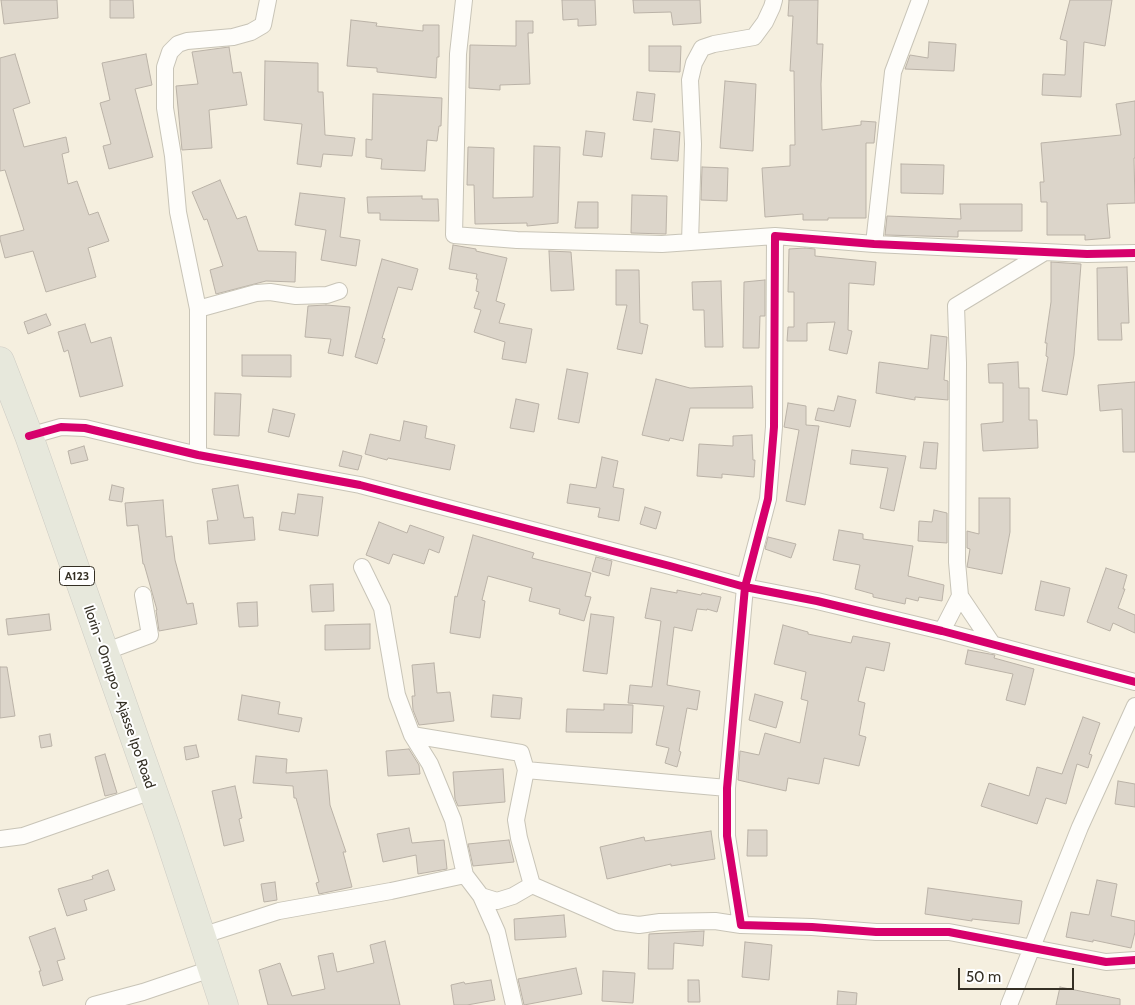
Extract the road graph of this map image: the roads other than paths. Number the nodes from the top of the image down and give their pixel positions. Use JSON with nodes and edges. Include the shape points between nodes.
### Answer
{"nodes":[{"id":1,"x":268,"y":0,"type":"edge"},
{"id":2,"x":464,"y":0,"type":"edge"},
{"id":3,"x":774,"y":0,"type":"edge"},
{"id":4,"x":920,"y":0,"type":"edge"},
{"id":5,"x":775,"y":236,"type":"junction"},
{"id":6,"x":690,"y":242,"type":"junction"},
{"id":7,"x":874,"y":244,"type":"junction"},
{"id":8,"x":1045,"y":252,"type":"junction"},
{"id":9,"x":1135,"y":253,"type":"edge"},
{"id":10,"x":339,"y":291,"type":"dead end"},
{"id":11,"x":198,"y":309,"type":"junction"},
{"id":12,"x":0,"y":362,"type":"edge"},
{"id":13,"x":5,"y":392,"type":"edge"},
{"id":14,"x":29,"y":436,"type":"junction"},
{"id":15,"x":198,"y":455,"type":"junction"},
{"id":16,"x":362,"y":567,"type":"dead end"},
{"id":17,"x":744,"y":587,"type":"junction"},
{"id":18,"x":143,"y":594,"type":"dead end"},
{"id":19,"x":960,"y":596,"type":"junction"},
{"id":20,"x":942,"y":631,"type":"junction"},
{"id":21,"x":993,"y":645,"type":"junction"},
{"id":22,"x":104,"y":652,"type":"junction"},
{"id":23,"x":1135,"y":682,"type":"edge"},
{"id":24,"x":1135,"y":706,"type":"edge"},
{"id":25,"x":412,"y":736,"type":"junction"},
{"id":26,"x":526,"y":770,"type":"junction"},
{"id":27,"x":726,"y":788,"type":"junction"},
{"id":28,"x":152,"y":791,"type":"junction"},
{"id":29,"x":0,"y":839,"type":"edge"},
{"id":30,"x":465,"y":875,"type":"junction"},
{"id":31,"x":532,"y":885,"type":"junction"},
{"id":32,"x":481,"y":896,"type":"junction"},
{"id":33,"x":741,"y":925,"type":"junction"},
{"id":34,"x":201,"y":936,"type":"junction"},
{"id":35,"x":1032,"y":947,"type":"junction"},
{"id":36,"x":1135,"y":960,"type":"edge"},
{"id":37,"x":211,"y":969,"type":"junction"},
{"id":38,"x":94,"y":1005,"type":"edge"},
{"id":39,"x":224,"y":1005,"type":"edge"},
{"id":40,"x":514,"y":1005,"type":"edge"},
{"id":41,"x":1009,"y":1005,"type":"edge"}],
"edges":[{"from":1,"to":11,"type":"street","via":[[263,24],[251,32],[178,44],[170,52],[165,67],[165,108],[178,212]]},
{"from":2,"to":6,"type":"street","via":[[458,54],[454,235],[517,240]]},
{"from":3,"to":6,"type":"street","via":[[765,22],[754,37],[702,48],[694,63],[690,80]]},
{"from":4,"to":7,"type":"street","via":[[893,72]]},
{"from":5,"to":6,"type":"street"},
{"from":5,"to":7,"type":"street"},
{"from":5,"to":17,"type":"street","via":[[774,427],[768,499]]},
{"from":7,"to":8,"type":"street"},
{"from":8,"to":9,"type":"street"},
{"from":8,"to":19,"type":"street","via":[[956,306],[957,562]]},
{"from":10,"to":11,"type":"street","via":[[327,295],[296,296],[256,293]]},
{"from":11,"to":15,"type":"street"},
{"from":12,"to":13,"type":"highway","name":"Ilorin - Omupo - Ajasse Ipo Road","number":"A123"},
{"from":13,"to":14,"type":"highway","name":"Ilorin - Omupo - Ajasse Ipo Road","number":"A123"},
{"from":14,"to":15,"type":"street","via":[[61,427],[85,428]]},
{"from":14,"to":22,"type":"highway","name":"Ilorin - Omupo - Ajasse Ipo Road","number":"A123"},
{"from":15,"to":17,"type":"street","via":[[360,485]]},
{"from":16,"to":25,"type":"street","via":[[382,608],[397,695]]},
{"from":17,"to":20,"type":"street"},
{"from":17,"to":27,"type":"street"},
{"from":18,"to":22,"type":"street","via":[[150,635]]},
{"from":19,"to":20,"type":"street"},
{"from":19,"to":21,"type":"street"},
{"from":20,"to":21,"type":"street"},
{"from":21,"to":23,"type":"street"},
{"from":22,"to":28,"type":"highway","name":"Ilorin - Omupo - Ajasse Ipo Road","number":"A123"},
{"from":24,"to":35,"type":"street","via":[[1080,827]]},
{"from":25,"to":26,"type":"street","via":[[521,753]]},
{"from":25,"to":30,"type":"street","via":[[430,764],[453,820]]},
{"from":26,"to":27,"type":"street"},
{"from":26,"to":31,"type":"street","via":[[516,820]]},
{"from":27,"to":33,"type":"street","via":[[727,836]]},
{"from":28,"to":29,"type":"street","via":[[23,836]]},
{"from":28,"to":34,"type":"highway","name":"Ilorin - Omupo - Ajasse Ipo Road","number":"A123"},
{"from":30,"to":32,"type":"street"},
{"from":30,"to":34,"type":"street","via":[[279,911]]},
{"from":31,"to":32,"type":"street","via":[[497,901]]},
{"from":31,"to":33,"type":"street","via":[[617,922],[639,925],[715,921]]},
{"from":32,"to":40,"type":"street","via":[[497,932]]},
{"from":33,"to":35,"type":"street","via":[[949,932]]},
{"from":34,"to":37,"type":"highway","name":"Ilorin - Omupo - Ajasse Ipo Road","number":"A123"},
{"from":35,"to":36,"type":"street","via":[[1106,962]]},
{"from":35,"to":41,"type":"street"},
{"from":37,"to":38,"type":"street"},
{"from":37,"to":39,"type":"highway","name":"Ilorin - Omupo - Ajasse Ipo Road","number":"A123"}]}
